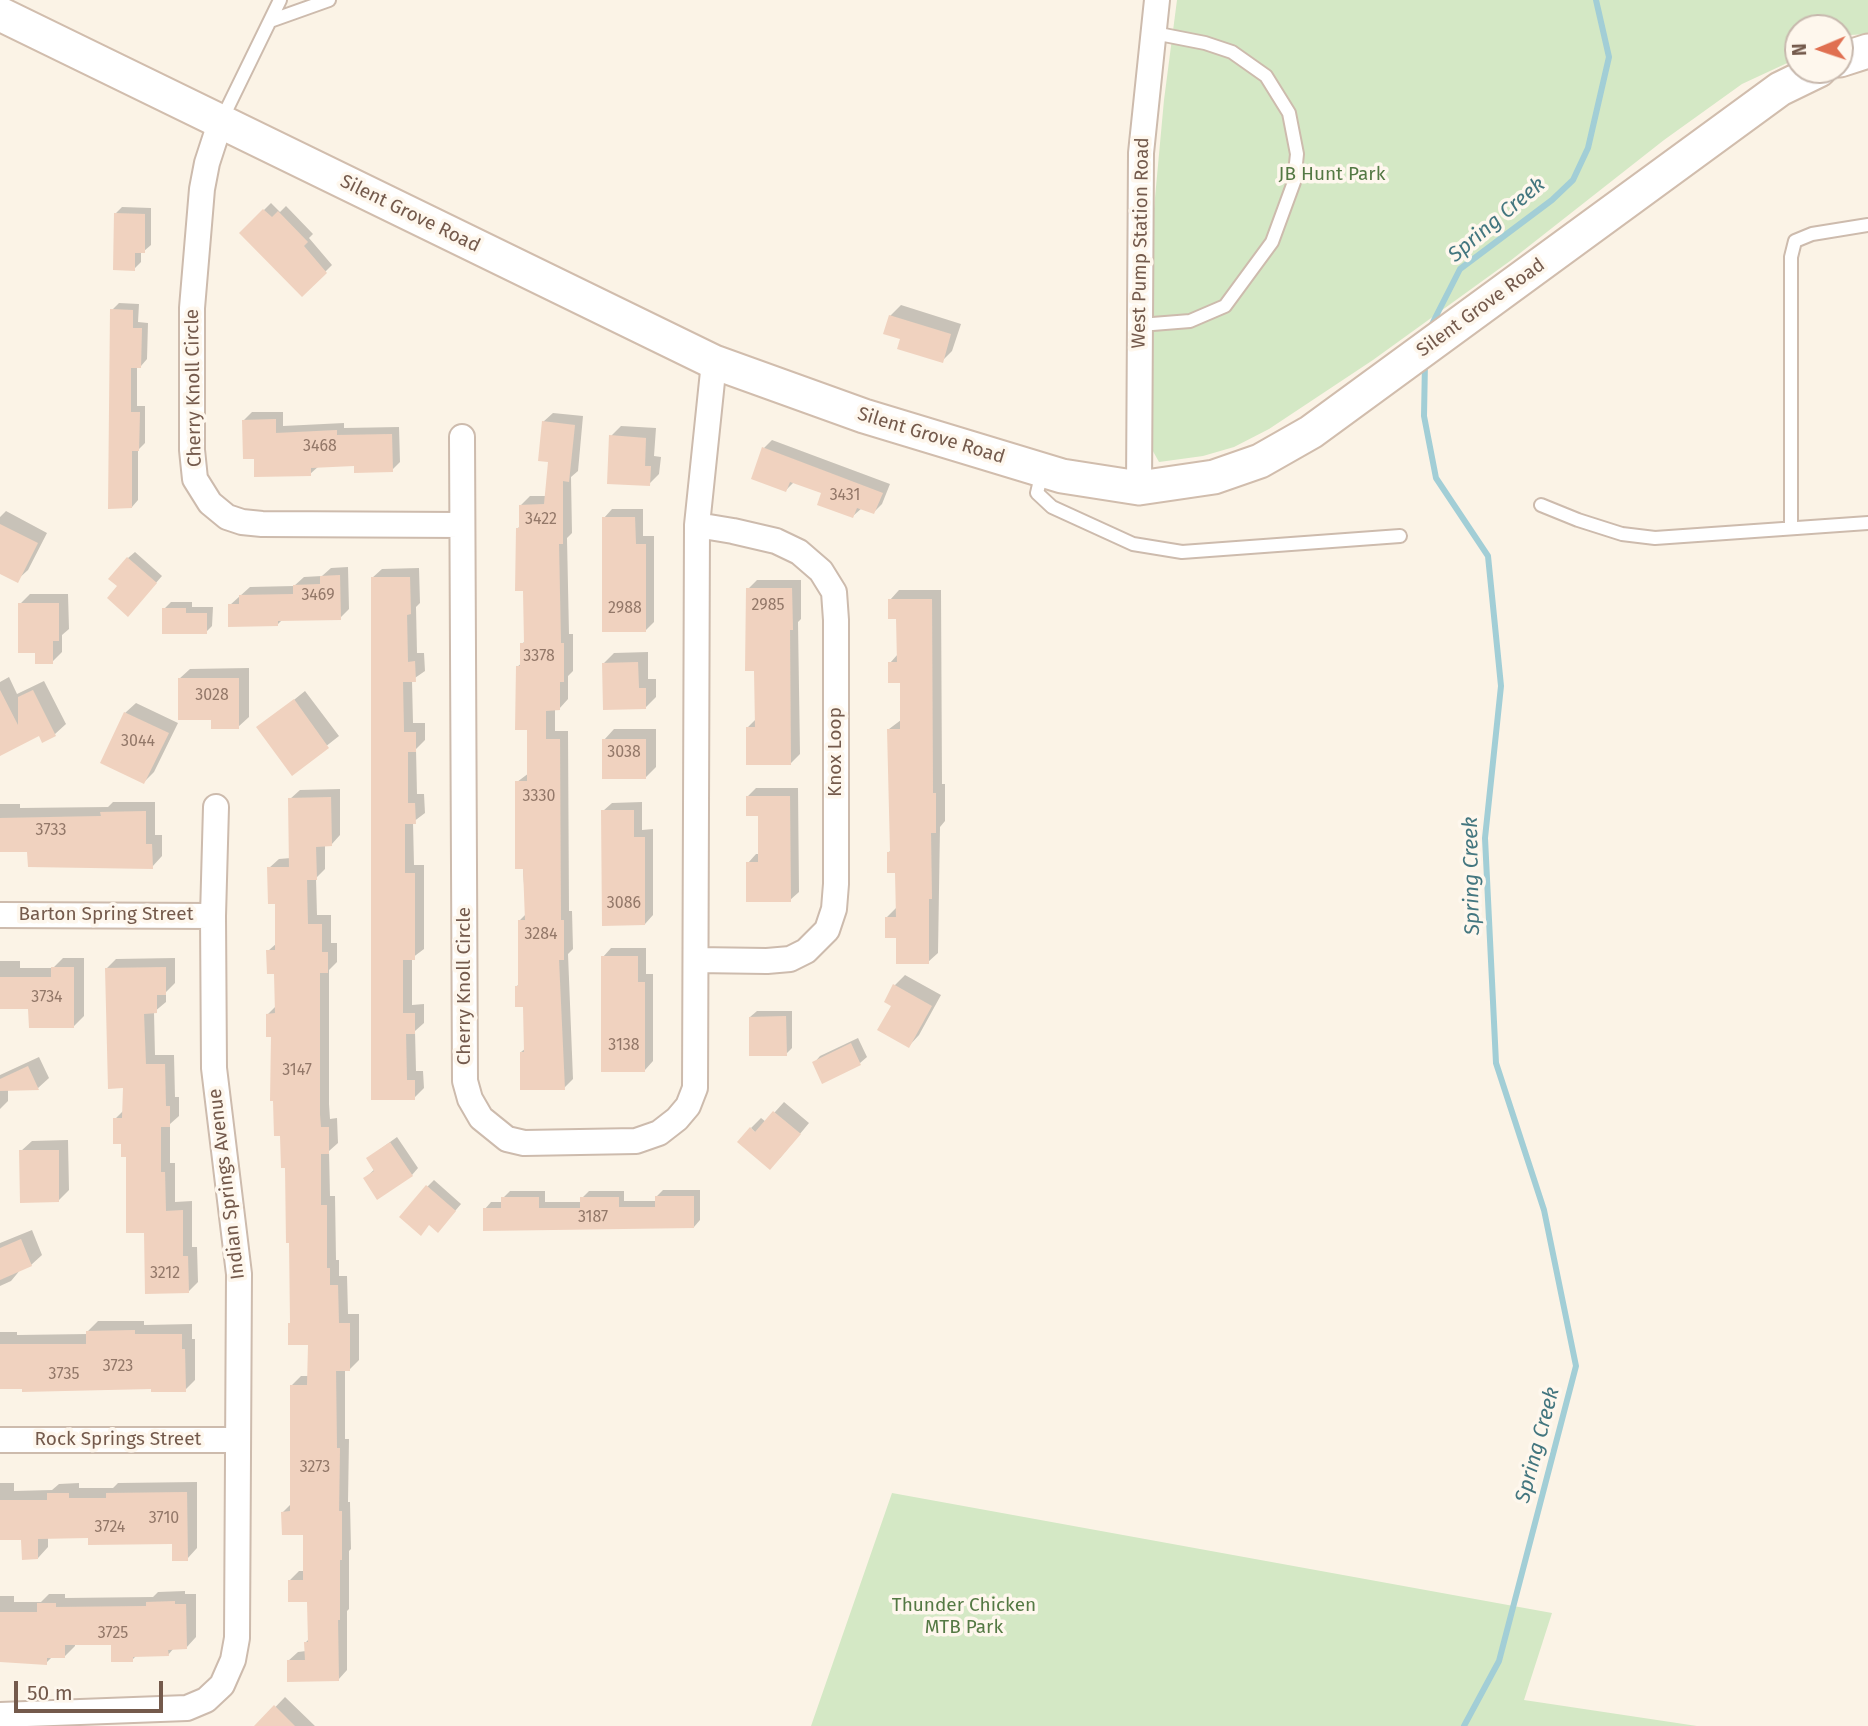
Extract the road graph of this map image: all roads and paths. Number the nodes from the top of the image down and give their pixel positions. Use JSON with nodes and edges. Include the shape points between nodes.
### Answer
{"nodes":[{"id":1,"x":280,"y":0,"type":"edge"},
{"id":2,"x":330,"y":0,"type":"edge"},
{"id":3,"x":1157,"y":0,"type":"edge"},
{"id":4,"x":4,"y":10,"type":"edge"},
{"id":5,"x":270,"y":21,"type":"junction"},
{"id":6,"x":1154,"y":33,"type":"junction"},
{"id":7,"x":1790,"y":84,"type":"edge"},
{"id":8,"x":220,"y":123,"type":"junction"},
{"id":9,"x":1868,"y":225,"type":"edge"},
{"id":10,"x":1140,"y":325,"type":"junction"},
{"id":11,"x":714,"y":362,"type":"junction"},
{"id":12,"x":462,"y":437,"type":"dead end"},
{"id":13,"x":1042,"y":470,"type":"junction"},
{"id":14,"x":1139,"y":488,"type":"junction"},
{"id":15,"x":1541,"y":505,"type":"dead end"},
{"id":16,"x":1868,"y":523,"type":"edge"},
{"id":17,"x":462,"y":525,"type":"junction"},
{"id":18,"x":696,"y":525,"type":"junction"},
{"id":19,"x":1791,"y":528,"type":"junction"},
{"id":20,"x":1400,"y":536,"type":"dead end"},
{"id":21,"x":216,"y":807,"type":"dead end"},
{"id":22,"x":0,"y":915,"type":"edge"},
{"id":23,"x":213,"y":916,"type":"junction"},
{"id":24,"x":696,"y":960,"type":"junction"},
{"id":25,"x":0,"y":1440,"type":"edge"},
{"id":26,"x":237,"y":1440,"type":"junction"},
{"id":27,"x":0,"y":1715,"type":"edge"}],
"edges":[{"from":1,"to":5,"type":"lane"},
{"from":2,"to":5,"type":"lane"},
{"from":3,"to":6,"type":"street","name":"West Pump Station Road"},
{"from":4,"to":8,"type":"street","name":"Silent Grove Road"},
{"from":5,"to":8,"type":"lane"},
{"from":6,"to":10,"type":"street","name":"West Pump Station Road","via":[[1142,153]]},
{"from":6,"to":10,"type":"lane","via":[[1233,52],[1266,76],[1289,114],[1297,154],[1294,182],[1272,242],[1225,306],[1191,321]]},
{"from":7,"to":14,"type":"street","name":"Silent Grove Road","via":[[1311,432],[1260,461],[1214,477]]},
{"from":8,"to":11,"type":"street","name":"Silent Grove Road"},
{"from":8,"to":17,"type":"street","name":"Cherry Knoll Circle","via":[[202,189],[193,297],[195,479],[210,503],[242,522]]},
{"from":9,"to":19,"type":"lane","via":[[1812,234],[1796,241],[1791,257]]},
{"from":10,"to":14,"type":"street","name":"West Pump Station Road"},
{"from":11,"to":13,"type":"street","name":"Silent Grove Road","via":[[864,416]]},
{"from":11,"to":18,"type":"street","name":"Cherry Knoll Circle"},
{"from":12,"to":17,"type":"street"},
{"from":13,"to":14,"type":"street","name":"Silent Grove Road"},
{"from":13,"to":20,"type":"lane","via":[[1037,493],[1052,508],[1133,544],[1182,552]]},
{"from":15,"to":19,"type":"lane","via":[[1622,534],[1655,538]]},
{"from":16,"to":19,"type":"lane"},
{"from":17,"to":24,"type":"street","name":"Cherry Knoll Circle","via":[[465,1081],[481,1118],[507,1139],[524,1143],[636,1141],[659,1133],[688,1106],[695,1088]]},
{"from":18,"to":24,"type":"street","name":"Cherry Knoll Circle"},
{"from":18,"to":24,"type":"street","name":"Knox Loop","via":[[776,541],[799,552],[821,570],[834,592],[836,884],[827,930],[806,951],[790,959],[767,961]]},
{"from":21,"to":23,"type":"street","name":"Indian Springs Avenue"},
{"from":22,"to":23,"type":"street","name":"Barton Spring Street"},
{"from":23,"to":26,"type":"street","name":"Indian Springs Avenue","via":[[214,1068],[240,1274]]},
{"from":25,"to":26,"type":"street","name":"Rock Springs Street"},
{"from":26,"to":27,"type":"street","name":"Indian Springs Avenue","via":[[237,1638],[222,1685],[206,1700],[187,1708]]}]}
